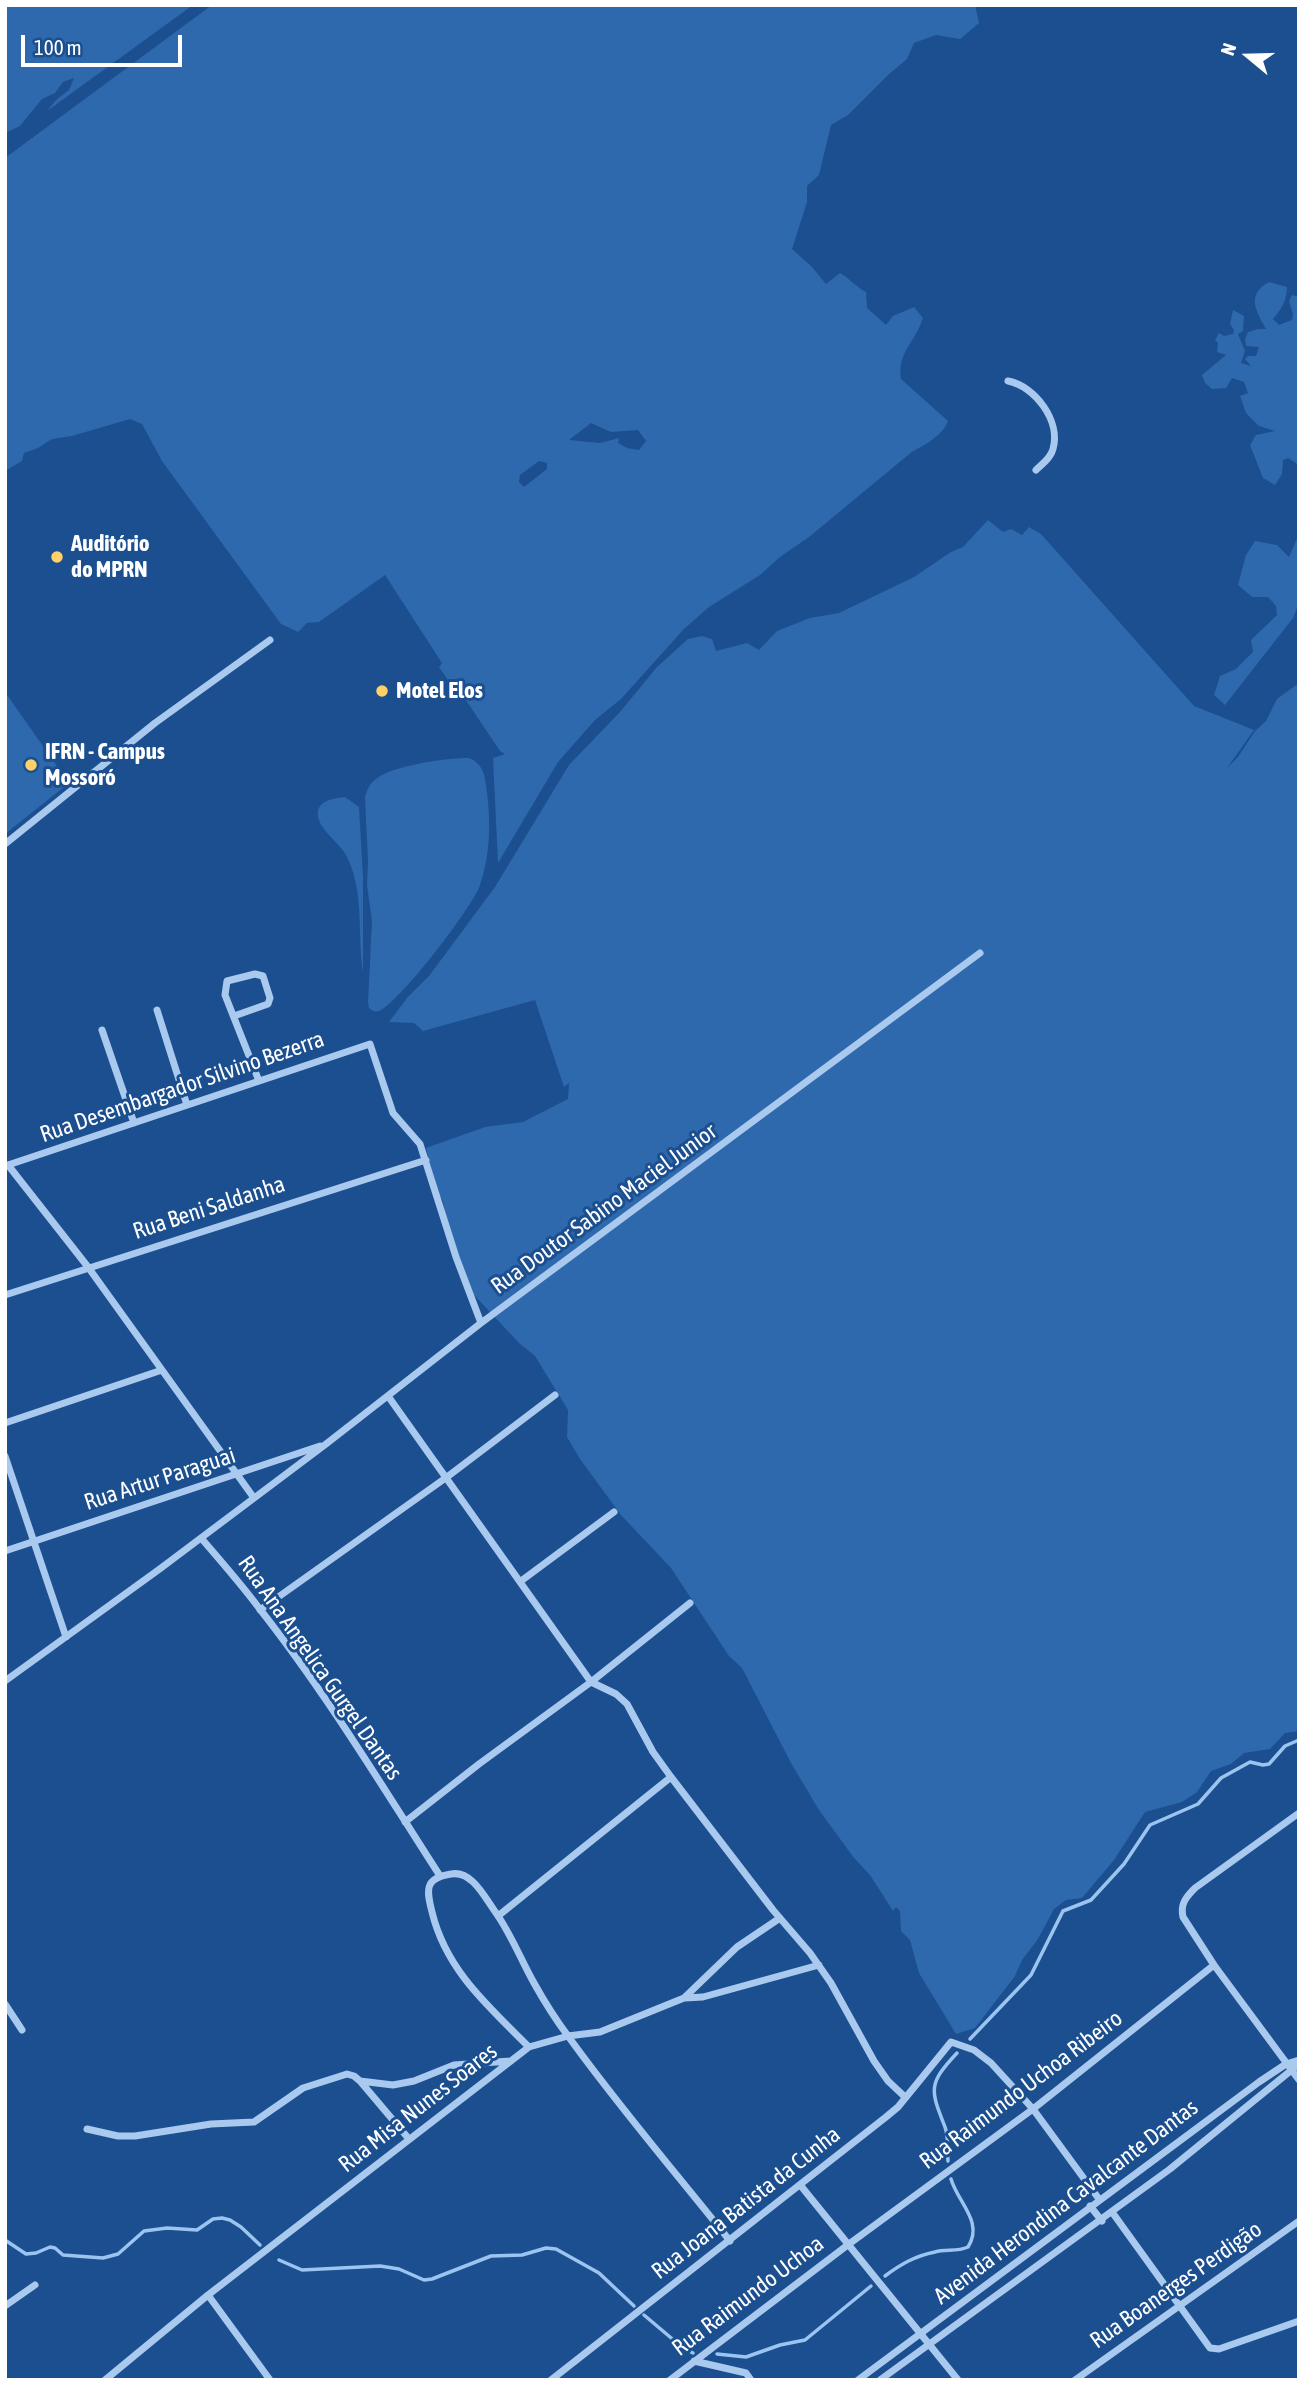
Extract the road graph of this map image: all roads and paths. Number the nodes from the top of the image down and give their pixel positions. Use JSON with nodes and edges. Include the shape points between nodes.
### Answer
{"nodes":[{"id":1,"x":1009,"y":381,"type":"dead end"},
{"id":2,"x":1036,"y":470,"type":"dead end"},
{"id":3,"x":271,"y":640,"type":"dead end"},
{"id":4,"x":5,"y":845,"type":"edge"},
{"id":5,"x":980,"y":953,"type":"dead end"},
{"id":6,"x":157,"y":1010,"type":"dead end"},
{"id":7,"x":234,"y":1016,"type":"junction"},
{"id":8,"x":102,"y":1030,"type":"dead end"},
{"id":9,"x":259,"y":1081,"type":"junction"},
{"id":10,"x":187,"y":1105,"type":"junction"},
{"id":11,"x":134,"y":1123,"type":"junction"},
{"id":12,"x":425,"y":1160,"type":"junction"},
{"id":13,"x":7,"y":1166,"type":"edge"},
{"id":14,"x":88,"y":1267,"type":"junction"},
{"id":15,"x":5,"y":1295,"type":"edge"},
{"id":16,"x":481,"y":1324,"type":"junction"},
{"id":17,"x":162,"y":1370,"type":"junction"},
{"id":18,"x":555,"y":1395,"type":"dead end"},
{"id":19,"x":388,"y":1396,"type":"junction"},
{"id":20,"x":5,"y":1423,"type":"edge"},
{"id":21,"x":326,"y":1444,"type":"junction"},
{"id":22,"x":5,"y":1456,"type":"edge"},
{"id":23,"x":235,"y":1474,"type":"junction"},
{"id":24,"x":447,"y":1478,"type":"junction"},
{"id":25,"x":254,"y":1498,"type":"junction"},
{"id":26,"x":614,"y":1512,"type":"dead end"},
{"id":27,"x":201,"y":1538,"type":"junction"},
{"id":28,"x":34,"y":1541,"type":"junction"},
{"id":29,"x":5,"y":1551,"type":"edge"},
{"id":30,"x":521,"y":1581,"type":"junction"},
{"id":31,"x":690,"y":1603,"type":"dead end"},
{"id":32,"x":260,"y":1609,"type":"junction"},
{"id":33,"x":66,"y":1637,"type":"junction"},
{"id":34,"x":5,"y":1681,"type":"edge"},
{"id":35,"x":592,"y":1682,"type":"junction"},
{"id":36,"x":671,"y":1777,"type":"junction"},
{"id":37,"x":1299,"y":1813,"type":"edge"},
{"id":38,"x":405,"y":1822,"type":"junction"},
{"id":39,"x":440,"y":1877,"type":"junction"},
{"id":40,"x":498,"y":1916,"type":"junction"},
{"id":41,"x":780,"y":1918,"type":"junction"},
{"id":42,"x":819,"y":1965,"type":"junction"},
{"id":43,"x":1214,"y":1965,"type":"junction"},
{"id":44,"x":684,"y":1998,"type":"junction"},
{"id":45,"x":5,"y":2004,"type":"edge"},
{"id":46,"x":22,"y":2029,"type":"dead end"},
{"id":47,"x":568,"y":2036,"type":"junction"},
{"id":48,"x":529,"y":2047,"type":"junction"},
{"id":49,"x":511,"y":2061,"type":"junction"},
{"id":50,"x":1299,"y":2062,"type":"edge"},
{"id":51,"x":1286,"y":2064,"type":"junction"},
{"id":52,"x":1292,"y":2071,"type":"junction"},
{"id":53,"x":1299,"y":2080,"type":"edge"},
{"id":54,"x":360,"y":2081,"type":"junction"},
{"id":55,"x":905,"y":2097,"type":"junction"},
{"id":56,"x":1033,"y":2109,"type":"junction"},
{"id":57,"x":87,"y":2129,"type":"dead end"},
{"id":58,"x":409,"y":2139,"type":"junction"},
{"id":59,"x":801,"y":2186,"type":"junction"},
{"id":60,"x":1099,"y":2199,"type":"junction"},
{"id":61,"x":1090,"y":2206,"type":"junction"},
{"id":62,"x":1112,"y":2213,"type":"junction"},
{"id":63,"x":1102,"y":2221,"type":"junction"},
{"id":64,"x":1299,"y":2221,"type":"edge"},
{"id":65,"x":730,"y":2241,"type":"junction"},
{"id":66,"x":849,"y":2244,"type":"junction"},
{"id":67,"x":35,"y":2285,"type":"dead end"},
{"id":68,"x":208,"y":2295,"type":"junction"},
{"id":69,"x":1180,"y":2305,"type":"junction"},
{"id":70,"x":5,"y":2306,"type":"edge"},
{"id":71,"x":1299,"y":2321,"type":"edge"},
{"id":72,"x":921,"y":2334,"type":"junction"},
{"id":73,"x":929,"y":2344,"type":"junction"},
{"id":74,"x":695,"y":2361,"type":"junction"},
{"id":75,"x":556,"y":2378,"type":"edge"},
{"id":76,"x":105,"y":2380,"type":"edge"},
{"id":77,"x":270,"y":2380,"type":"edge"},
{"id":78,"x":670,"y":2380,"type":"edge"},
{"id":79,"x":751,"y":2380,"type":"edge"},
{"id":80,"x":858,"y":2380,"type":"edge"},
{"id":81,"x":880,"y":2380,"type":"edge"},
{"id":82,"x":958,"y":2380,"type":"edge"},
{"id":83,"x":1075,"y":2380,"type":"edge"}],
"edges":[{"from":1,"to":2,"type":"street","via":[[1031,392],[1053,427],[1053,450]]},
{"from":3,"to":4,"type":"street","via":[[155,723]]},
{"from":5,"to":16,"type":"street","name":"Rua Doutor Sabino Maciel Junior"},
{"from":6,"to":10,"type":"street"},
{"from":7,"to":7,"type":"street","via":[[225,995],[227,981],[262,976],[268,1004]]},
{"from":7,"to":9,"type":"street"},
{"from":8,"to":11,"type":"street"},
{"from":9,"to":10,"type":"street","name":"Rua Desembargador Silvino Bezerra"},
{"from":9,"to":12,"type":"street","name":"Rua Desembargador Silvino Bezerra","via":[[370,1044],[393,1113],[420,1144]]},
{"from":10,"to":11,"type":"street","name":"Rua Desembargador Silvino Bezerra"},
{"from":11,"to":13,"type":"street","name":"Rua Desembargador Silvino Bezerra"},
{"from":12,"to":14,"type":"street","name":"Rua Beni Saldanha"},
{"from":12,"to":16,"type":"street"},
{"from":13,"to":14,"type":"street"},
{"from":14,"to":15,"type":"street","name":"Rua Beni Saldanha"},
{"from":14,"to":17,"type":"street"},
{"from":16,"to":19,"type":"street","name":"Rua Doutor Sabino Maciel Junior"},
{"from":17,"to":20,"type":"street"},
{"from":17,"to":23,"type":"street"},
{"from":18,"to":24,"type":"street"},
{"from":19,"to":21,"type":"street","name":"Rua Doutor Sabino Maciel Junior"},
{"from":19,"to":24,"type":"street"},
{"from":21,"to":23,"type":"street","name":"Rua Artur Paraguai"},
{"from":21,"to":25,"type":"street","name":"Rua Doutor Sabino Maciel Junior"},
{"from":22,"to":28,"type":"street"},
{"from":23,"to":25,"type":"street"},
{"from":23,"to":28,"type":"street","name":"Rua Artur Paraguai"},
{"from":24,"to":30,"type":"street"},
{"from":24,"to":32,"type":"street"},
{"from":25,"to":27,"type":"street","name":"Rua Doutor Sabino Maciel Junior"},
{"from":26,"to":30,"type":"street"},
{"from":27,"to":32,"type":"street","name":"Rua Ana Angelica Gurgel Dantas"},
{"from":27,"to":33,"type":"street","name":"Rua Doutor Sabino Maciel Junior"},
{"from":28,"to":29,"type":"street","name":"Rua Artur Paraguai"},
{"from":28,"to":33,"type":"street"},
{"from":30,"to":35,"type":"street"},
{"from":31,"to":35,"type":"street"},
{"from":32,"to":38,"type":"street","name":"Rua Ana Angelica Gurgel Dantas"},
{"from":33,"to":34,"type":"street","name":"Rua Doutor Sabino Maciel Junior"},
{"from":35,"to":36,"type":"street","via":[[624,1700]]},
{"from":35,"to":38,"type":"street"},
{"from":36,"to":40,"type":"street"},
{"from":36,"to":41,"type":"street"},
{"from":37,"to":43,"type":"street","via":[[1184,1899],[1183,1917]]},
{"from":38,"to":39,"type":"street","name":"Rua Ana Angelica Gurgel Dantas"},
{"from":39,"to":40,"type":"street","via":[[467,1875]]},
{"from":39,"to":48,"type":"street","via":[[429,1884],[428,1898],[446,1954],[458,1973]]},
{"from":40,"to":47,"type":"street"},
{"from":41,"to":42,"type":"street"},
{"from":41,"to":44,"type":"street","name":"Rua Misa Nunes Soares","via":[[737,1947]]},
{"from":42,"to":44,"type":"street","via":[[703,1997]]},
{"from":42,"to":55,"type":"street","via":[[874,2061]]},
{"from":43,"to":51,"type":"street"},
{"from":43,"to":56,"type":"street","name":"Rua Raimundo Uchoa Ribeiro"},
{"from":44,"to":47,"type":"street","name":"Rua Misa Nunes Soares","via":[[600,2032]]},
{"from":45,"to":46,"type":"street"},
{"from":47,"to":48,"type":"street","name":"Rua Misa Nunes Soares"},
{"from":47,"to":65,"type":"street"},
{"from":48,"to":49,"type":"street","name":"Rua Misa Nunes Soares"},
{"from":49,"to":54,"type":"street","via":[[454,2065],[393,2085]]},
{"from":49,"to":58,"type":"street","name":"Rua Misa Nunes Soares"},
{"from":50,"to":51,"type":"street","name":"Avenida Herondina Cavalcante Dantas"},
{"from":50,"to":52,"type":"street","name":"Avenida Herondina Cavalcante Dantas"},
{"from":51,"to":52,"type":"street"},
{"from":51,"to":60,"type":"street","name":"Avenida Herondina Cavalcante Dantas"},
{"from":52,"to":53,"type":"street"},
{"from":52,"to":62,"type":"street","name":"Avenida Herondina Cavalcante Dantas"},
{"from":54,"to":57,"type":"street","via":[[347,2074],[303,2088],[254,2122],[135,2136]]},
{"from":54,"to":58,"type":"street"},
{"from":55,"to":56,"type":"street","name":"Rua Joana Batista da Cunha","via":[[951,2042],[983,2056]]},
{"from":55,"to":59,"type":"street","name":"Rua Joana Batista da Cunha"},
{"from":56,"to":60,"type":"street"},
{"from":56,"to":66,"type":"street","name":"Rua Raimundo Uchoa Ribeiro"},
{"from":58,"to":68,"type":"street","name":"Rua Misa Nunes Soares"},
{"from":59,"to":65,"type":"street","name":"Rua Joana Batista da Cunha"},
{"from":59,"to":66,"type":"street"},
{"from":60,"to":61,"type":"street","name":"Avenida Herondina Cavalcante Dantas"},
{"from":61,"to":63,"type":"street"},
{"from":61,"to":72,"type":"street","name":"Avenida Herondina Cavalcante Dantas"},
{"from":62,"to":63,"type":"street","name":"Avenida Herondina Cavalcante Dantas"},
{"from":62,"to":69,"type":"street"},
{"from":63,"to":73,"type":"street","name":"Avenida Herondina Cavalcante Dantas"},
{"from":64,"to":69,"type":"street","name":"Rua Boanerges Perdigão"},
{"from":65,"to":75,"type":"street","name":"Rua Joana Batista da Cunha"},
{"from":66,"to":72,"type":"street"},
{"from":66,"to":74,"type":"street","name":"Rua Raimundo Uchoa"},
{"from":67,"to":70,"type":"street"},
{"from":68,"to":76,"type":"street","name":"Rua Misa Nunes Soares"},
{"from":68,"to":77,"type":"street"},
{"from":69,"to":71,"type":"street","via":[[1205,2344],[1214,2349]]},
{"from":69,"to":83,"type":"street","name":"Rua Boanerges Perdigão"},
{"from":72,"to":73,"type":"street"},
{"from":72,"to":80,"type":"street","name":"Avenida Herondina Cavalcante Dantas"},
{"from":73,"to":81,"type":"street","name":"Avenida Herondina Cavalcante Dantas"},
{"from":73,"to":82,"type":"street"},
{"from":74,"to":78,"type":"street","name":"Rua Raimundo Uchoa"},
{"from":74,"to":79,"type":"street","via":[[746,2373]]}]}
